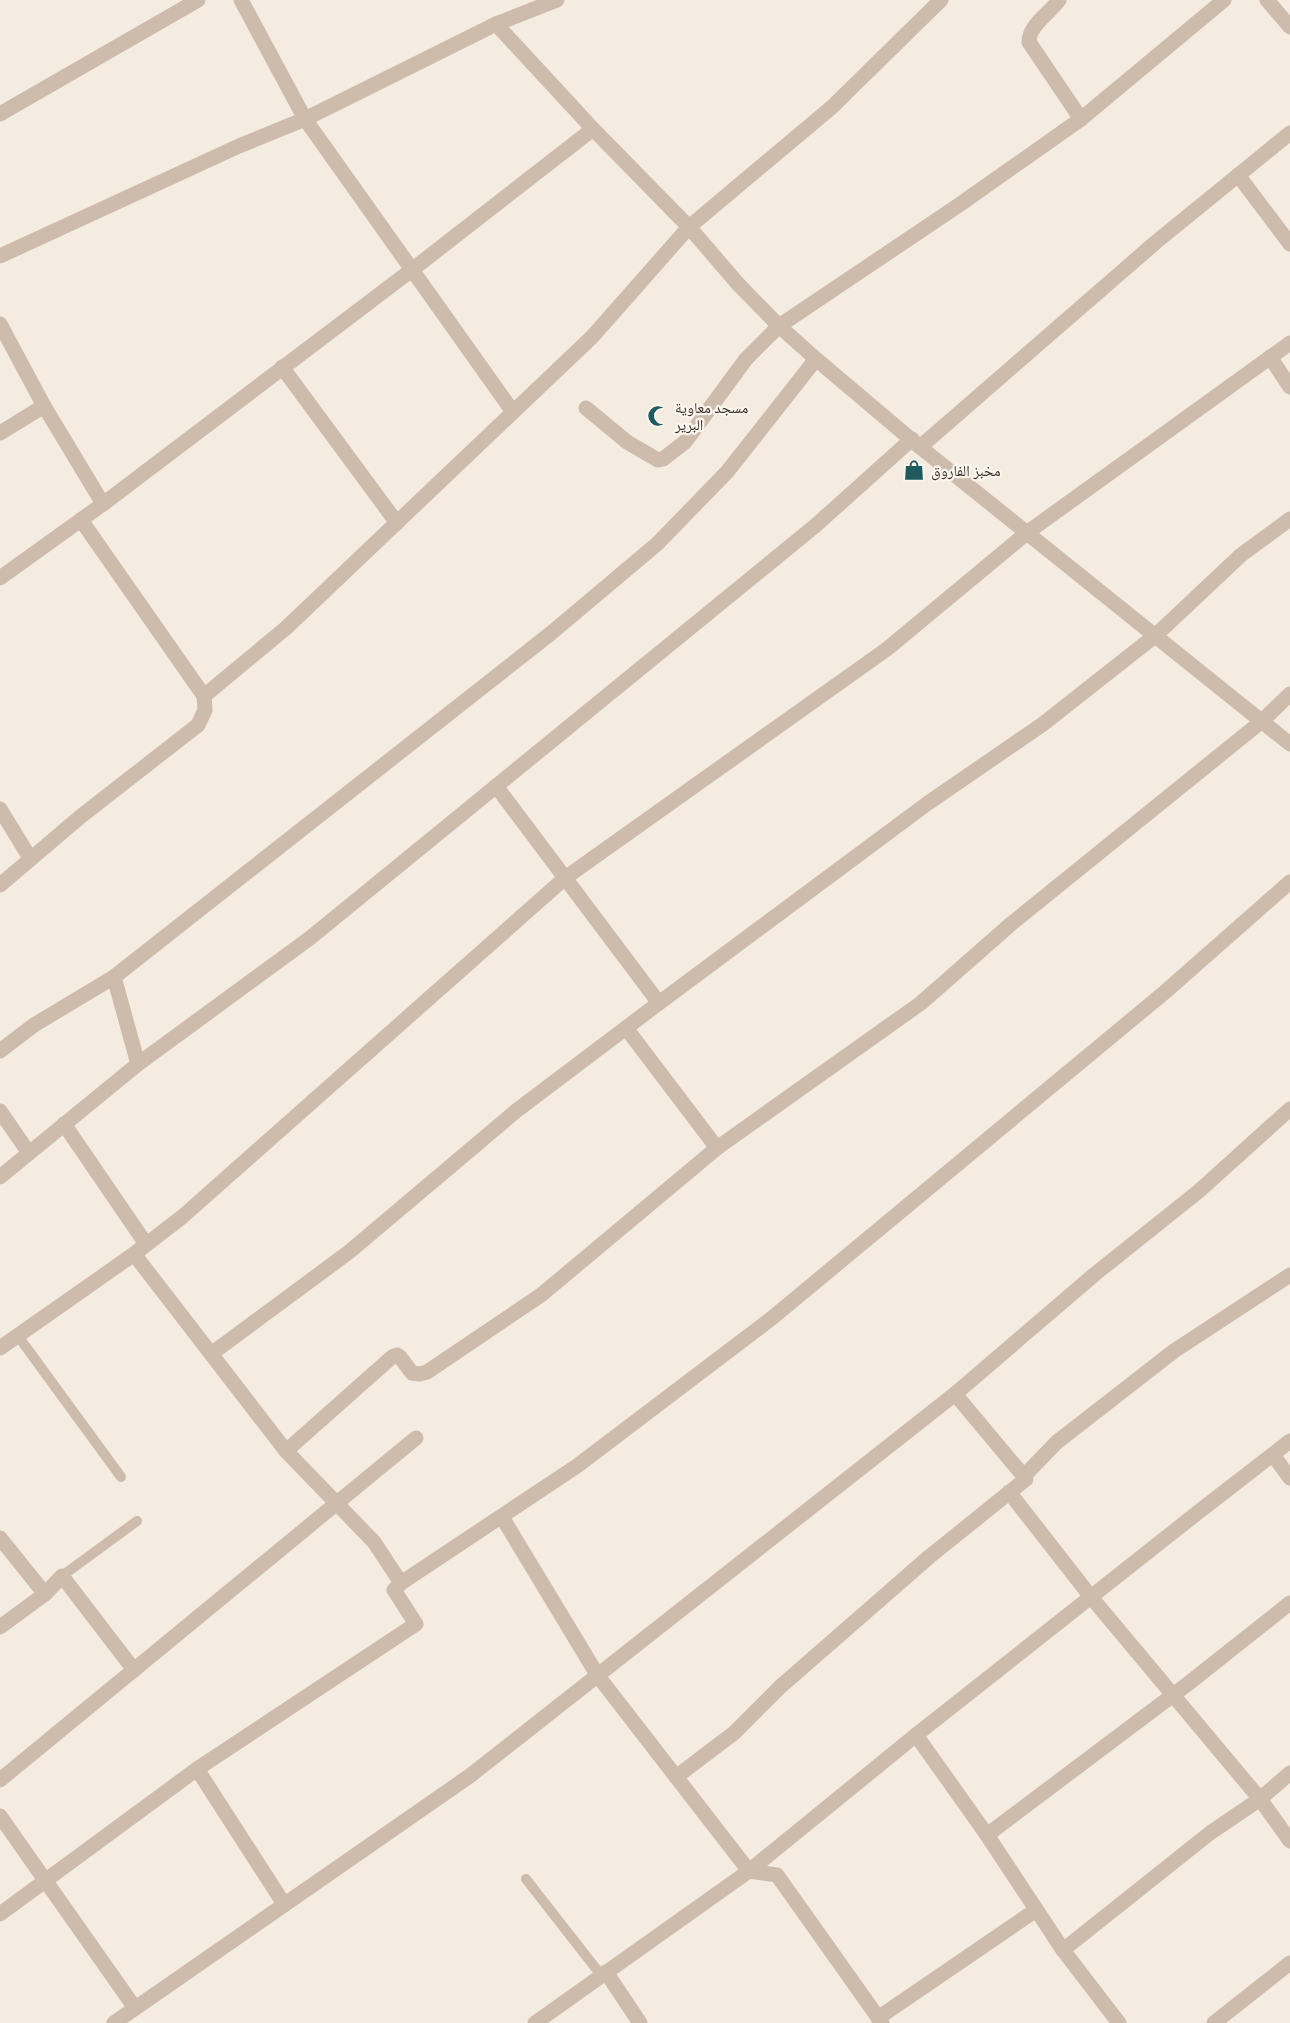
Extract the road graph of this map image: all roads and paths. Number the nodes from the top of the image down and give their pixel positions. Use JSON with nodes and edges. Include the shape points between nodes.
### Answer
{"nodes":[{"id":1,"x":198,"y":0,"type":"edge"},
{"id":2,"x":241,"y":0,"type":"edge"},
{"id":3,"x":557,"y":0,"type":"edge"},
{"id":4,"x":941,"y":0,"type":"edge"},
{"id":5,"x":1059,"y":0,"type":"edge"},
{"id":6,"x":1224,"y":0,"type":"edge"},
{"id":7,"x":1267,"y":0,"type":"edge"},
{"id":8,"x":496,"y":24,"type":"junction"},
{"id":9,"x":1290,"y":27,"type":"edge"},
{"id":10,"x":0,"y":114,"type":"edge"},
{"id":11,"x":305,"y":119,"type":"junction"},
{"id":12,"x":1081,"y":119,"type":"junction"},
{"id":13,"x":593,"y":129,"type":"junction"},
{"id":14,"x":1290,"y":133,"type":"edge"},
{"id":15,"x":1238,"y":175,"type":"junction"},
{"id":16,"x":689,"y":227,"type":"junction"},
{"id":17,"x":1290,"y":243,"type":"edge"},
{"id":18,"x":0,"y":256,"type":"edge"},
{"id":19,"x":413,"y":269,"type":"junction"},
{"id":20,"x":0,"y":324,"type":"edge"},
{"id":21,"x":779,"y":326,"type":"junction"},
{"id":22,"x":1290,"y":343,"type":"edge"},
{"id":23,"x":1270,"y":357,"type":"junction"},
{"id":24,"x":816,"y":359,"type":"junction"},
{"id":25,"x":282,"y":367,"type":"junction"},
{"id":26,"x":1290,"y":387,"type":"edge"},
{"id":27,"x":44,"y":406,"type":"junction"},
{"id":28,"x":586,"y":408,"type":"dead end"},
{"id":29,"x":513,"y":411,"type":"junction"},
{"id":30,"x":0,"y":433,"type":"edge"},
{"id":31,"x":916,"y":443,"type":"junction"},
{"id":32,"x":104,"y":504,"type":"junction"},
{"id":33,"x":1290,"y":519,"type":"edge"},
{"id":34,"x":81,"y":520,"type":"junction"},
{"id":35,"x":397,"y":523,"type":"junction"},
{"id":36,"x":1028,"y":532,"type":"junction"},
{"id":37,"x":0,"y":578,"type":"edge"},
{"id":38,"x":1156,"y":635,"type":"junction"},
{"id":39,"x":1290,"y":694,"type":"edge"},
{"id":40,"x":204,"y":696,"type":"junction"},
{"id":41,"x":1262,"y":721,"type":"junction"},
{"id":42,"x":1290,"y":744,"type":"edge"},
{"id":43,"x":496,"y":786,"type":"junction"},
{"id":44,"x":0,"y":809,"type":"edge"},
{"id":45,"x":30,"y":858,"type":"junction"},
{"id":46,"x":565,"y":878,"type":"junction"},
{"id":47,"x":1290,"y":882,"type":"edge"},
{"id":48,"x":0,"y":885,"type":"edge"},
{"id":49,"x":114,"y":976,"type":"junction"},
{"id":50,"x":659,"y":1003,"type":"junction"},
{"id":51,"x":626,"y":1028,"type":"junction"},
{"id":52,"x":0,"y":1051,"type":"edge"},
{"id":53,"x":138,"y":1064,"type":"junction"},
{"id":54,"x":1290,"y":1109,"type":"edge"},
{"id":55,"x":0,"y":1111,"type":"edge"},
{"id":56,"x":64,"y":1124,"type":"junction"},
{"id":57,"x":717,"y":1148,"type":"junction"},
{"id":58,"x":29,"y":1153,"type":"junction"},
{"id":59,"x":0,"y":1177,"type":"edge"},
{"id":60,"x":140,"y":1249,"type":"junction"},
{"id":61,"x":1290,"y":1275,"type":"edge"},
{"id":62,"x":18,"y":1336,"type":"junction"},
{"id":63,"x":0,"y":1348,"type":"edge"},
{"id":64,"x":211,"y":1354,"type":"junction"},
{"id":65,"x":955,"y":1394,"type":"junction"},
{"id":66,"x":416,"y":1438,"type":"dead end"},
{"id":67,"x":1290,"y":1442,"type":"edge"},
{"id":68,"x":286,"y":1451,"type":"junction"},
{"id":69,"x":1273,"y":1455,"type":"junction"},
{"id":70,"x":1024,"y":1476,"type":"junction"},
{"id":71,"x":121,"y":1477,"type":"dead end"},
{"id":72,"x":1290,"y":1478,"type":"edge"},
{"id":73,"x":1009,"y":1492,"type":"junction"},
{"id":74,"x":336,"y":1503,"type":"junction"},
{"id":75,"x":502,"y":1517,"type":"junction"},
{"id":76,"x":136,"y":1521,"type":"dead end"},
{"id":77,"x":0,"y":1538,"type":"edge"},
{"id":78,"x":62,"y":1576,"type":"junction"},
{"id":79,"x":401,"y":1583,"type":"junction"},
{"id":80,"x":45,"y":1594,"type":"junction"},
{"id":81,"x":1091,"y":1596,"type":"junction"},
{"id":82,"x":1290,"y":1603,"type":"edge"},
{"id":83,"x":0,"y":1627,"type":"edge"},
{"id":84,"x":135,"y":1670,"type":"junction"},
{"id":85,"x":598,"y":1676,"type":"junction"},
{"id":86,"x":1172,"y":1696,"type":"junction"},
{"id":87,"x":916,"y":1735,"type":"junction"},
{"id":88,"x":197,"y":1769,"type":"junction"},
{"id":89,"x":1290,"y":1773,"type":"edge"},
{"id":90,"x":676,"y":1777,"type":"junction"},
{"id":91,"x":0,"y":1780,"type":"edge"},
{"id":92,"x":1260,"y":1799,"type":"junction"},
{"id":93,"x":0,"y":1816,"type":"edge"},
{"id":94,"x":987,"y":1835,"type":"junction"},
{"id":95,"x":1290,"y":1841,"type":"edge"},
{"id":96,"x":748,"y":1871,"type":"junction"},
{"id":97,"x":526,"y":1879,"type":"dead end"},
{"id":98,"x":46,"y":1882,"type":"junction"},
{"id":99,"x":284,"y":1904,"type":"junction"},
{"id":100,"x":1036,"y":1910,"type":"junction"},
{"id":101,"x":0,"y":1914,"type":"edge"},
{"id":102,"x":1063,"y":1950,"type":"junction"},
{"id":103,"x":1290,"y":1963,"type":"edge"},
{"id":104,"x":604,"y":1973,"type":"junction"},
{"id":105,"x":135,"y":2008,"type":"junction"},
{"id":106,"x":880,"y":2020,"type":"edge"},
{"id":107,"x":114,"y":2023,"type":"edge"},
{"id":108,"x":536,"y":2023,"type":"edge"},
{"id":109,"x":640,"y":2023,"type":"edge"},
{"id":110,"x":1119,"y":2023,"type":"edge"},
{"id":111,"x":1214,"y":2023,"type":"edge"}],
"edges":[{"from":1,"to":10,"type":"street"},
{"from":2,"to":11,"type":"street"},
{"from":3,"to":8,"type":"street"},
{"from":4,"to":16,"type":"street","via":[[832,107]]},
{"from":5,"to":12,"type":"street","via":[[1033,29],[1029,42]]},
{"from":6,"to":12,"type":"street"},
{"from":7,"to":9,"type":"street"},
{"from":8,"to":11,"type":"street"},
{"from":8,"to":13,"type":"street"},
{"from":11,"to":18,"type":"street"},
{"from":11,"to":19,"type":"street"},
{"from":12,"to":21,"type":"street"},
{"from":13,"to":16,"type":"street"},
{"from":13,"to":19,"type":"street"},
{"from":14,"to":15,"type":"street"},
{"from":15,"to":17,"type":"street"},
{"from":15,"to":31,"type":"street"},
{"from":16,"to":21,"type":"street"},
{"from":16,"to":29,"type":"street","via":[[592,337]]},
{"from":19,"to":25,"type":"street"},
{"from":19,"to":29,"type":"street"},
{"from":20,"to":27,"type":"street"},
{"from":21,"to":24,"type":"street"},
{"from":21,"to":28,"type":"street","via":[[746,358],[685,442],[663,459],[658,460],[627,442]]},
{"from":22,"to":23,"type":"street"},
{"from":23,"to":26,"type":"street"},
{"from":23,"to":36,"type":"street"},
{"from":24,"to":31,"type":"street"},
{"from":24,"to":49,"type":"street","via":[[727,472],[657,544],[550,634]]},
{"from":25,"to":32,"type":"street"},
{"from":25,"to":35,"type":"street"},
{"from":27,"to":30,"type":"street"},
{"from":27,"to":32,"type":"street"},
{"from":29,"to":35,"type":"street"},
{"from":31,"to":36,"type":"street"},
{"from":31,"to":43,"type":"street"},
{"from":32,"to":34,"type":"street"},
{"from":33,"to":38,"type":"street","via":[[1241,555]]},
{"from":34,"to":37,"type":"street"},
{"from":34,"to":40,"type":"street"},
{"from":35,"to":40,"type":"street","via":[[286,628]]},
{"from":36,"to":38,"type":"street"},
{"from":36,"to":46,"type":"street","via":[[888,650]]},
{"from":38,"to":41,"type":"street"},
{"from":38,"to":50,"type":"street","via":[[1043,724],[928,803]]},
{"from":39,"to":41,"type":"street"},
{"from":40,"to":45,"type":"street","via":[[205,710],[198,725]]},
{"from":41,"to":42,"type":"street"},
{"from":41,"to":57,"type":"street","via":[[1011,924],[921,1003]]},
{"from":43,"to":46,"type":"street"},
{"from":43,"to":53,"type":"street","via":[[310,938]]},
{"from":44,"to":45,"type":"street"},
{"from":45,"to":48,"type":"street"},
{"from":46,"to":50,"type":"street"},
{"from":46,"to":60,"type":"street","via":[[191,1209]]},
{"from":47,"to":75,"type":"street","via":[[1166,992],[809,1288],[577,1466]]},
{"from":49,"to":52,"type":"street","via":[[34,1025]]},
{"from":49,"to":53,"type":"street"},
{"from":50,"to":51,"type":"street"},
{"from":51,"to":57,"type":"street"},
{"from":51,"to":64,"type":"street","via":[[516,1111],[349,1252]]},
{"from":53,"to":56,"type":"street"},
{"from":54,"to":65,"type":"street","via":[[1199,1191]]},
{"from":55,"to":58,"type":"street"},
{"from":56,"to":58,"type":"street"},
{"from":56,"to":60,"type":"street"},
{"from":57,"to":68,"type":"street","via":[[541,1295],[427,1372],[412,1373],[396,1355]]},
{"from":58,"to":59,"type":"street"},
{"from":60,"to":62,"type":"street"},
{"from":60,"to":64,"type":"street"},
{"from":61,"to":70,"type":"street","via":[[1174,1352],[1057,1442]]},
{"from":62,"to":63,"type":"street"},
{"from":62,"to":71,"type":"lane"},
{"from":64,"to":68,"type":"street"},
{"from":65,"to":70,"type":"street"},
{"from":65,"to":85,"type":"street"},
{"from":66,"to":74,"type":"street"},
{"from":67,"to":69,"type":"street"},
{"from":68,"to":74,"type":"street"},
{"from":69,"to":72,"type":"street"},
{"from":69,"to":81,"type":"street"},
{"from":70,"to":73,"type":"street","via":[[1026,1479]]},
{"from":73,"to":81,"type":"street"},
{"from":73,"to":90,"type":"street","via":[[789,1679],[734,1733]]},
{"from":74,"to":79,"type":"street","via":[[374,1542]]},
{"from":74,"to":84,"type":"street"},
{"from":75,"to":79,"type":"street"},
{"from":75,"to":85,"type":"street"},
{"from":76,"to":78,"type":"lane"},
{"from":77,"to":80,"type":"street"},
{"from":78,"to":80,"type":"street"},
{"from":78,"to":84,"type":"street"},
{"from":79,"to":88,"type":"street","via":[[394,1590],[416,1624]]},
{"from":80,"to":83,"type":"street"},
{"from":81,"to":86,"type":"street"},
{"from":81,"to":87,"type":"street"},
{"from":82,"to":86,"type":"street"},
{"from":84,"to":91,"type":"street"},
{"from":85,"to":90,"type":"street"},
{"from":85,"to":99,"type":"street","via":[[471,1775]]},
{"from":86,"to":92,"type":"street"},
{"from":86,"to":94,"type":"street"},
{"from":87,"to":94,"type":"street"},
{"from":87,"to":96,"type":"street"},
{"from":88,"to":98,"type":"street"},
{"from":88,"to":99,"type":"street"},
{"from":89,"to":92,"type":"street"},
{"from":90,"to":96,"type":"street"},
{"from":92,"to":95,"type":"street"},
{"from":92,"to":102,"type":"street","via":[[1210,1833]]},
{"from":93,"to":98,"type":"street"},
{"from":94,"to":100,"type":"street"},
{"from":96,"to":104,"type":"street"},
{"from":96,"to":106,"type":"street","via":[[777,1875]]},
{"from":97,"to":104,"type":"lane"},
{"from":98,"to":101,"type":"street"},
{"from":98,"to":105,"type":"street"},
{"from":99,"to":105,"type":"street"},
{"from":100,"to":102,"type":"street"},
{"from":100,"to":106,"type":"street"},
{"from":102,"to":110,"type":"street"},
{"from":103,"to":111,"type":"street"},
{"from":104,"to":108,"type":"street"},
{"from":104,"to":109,"type":"street"},
{"from":105,"to":107,"type":"street"}]}
